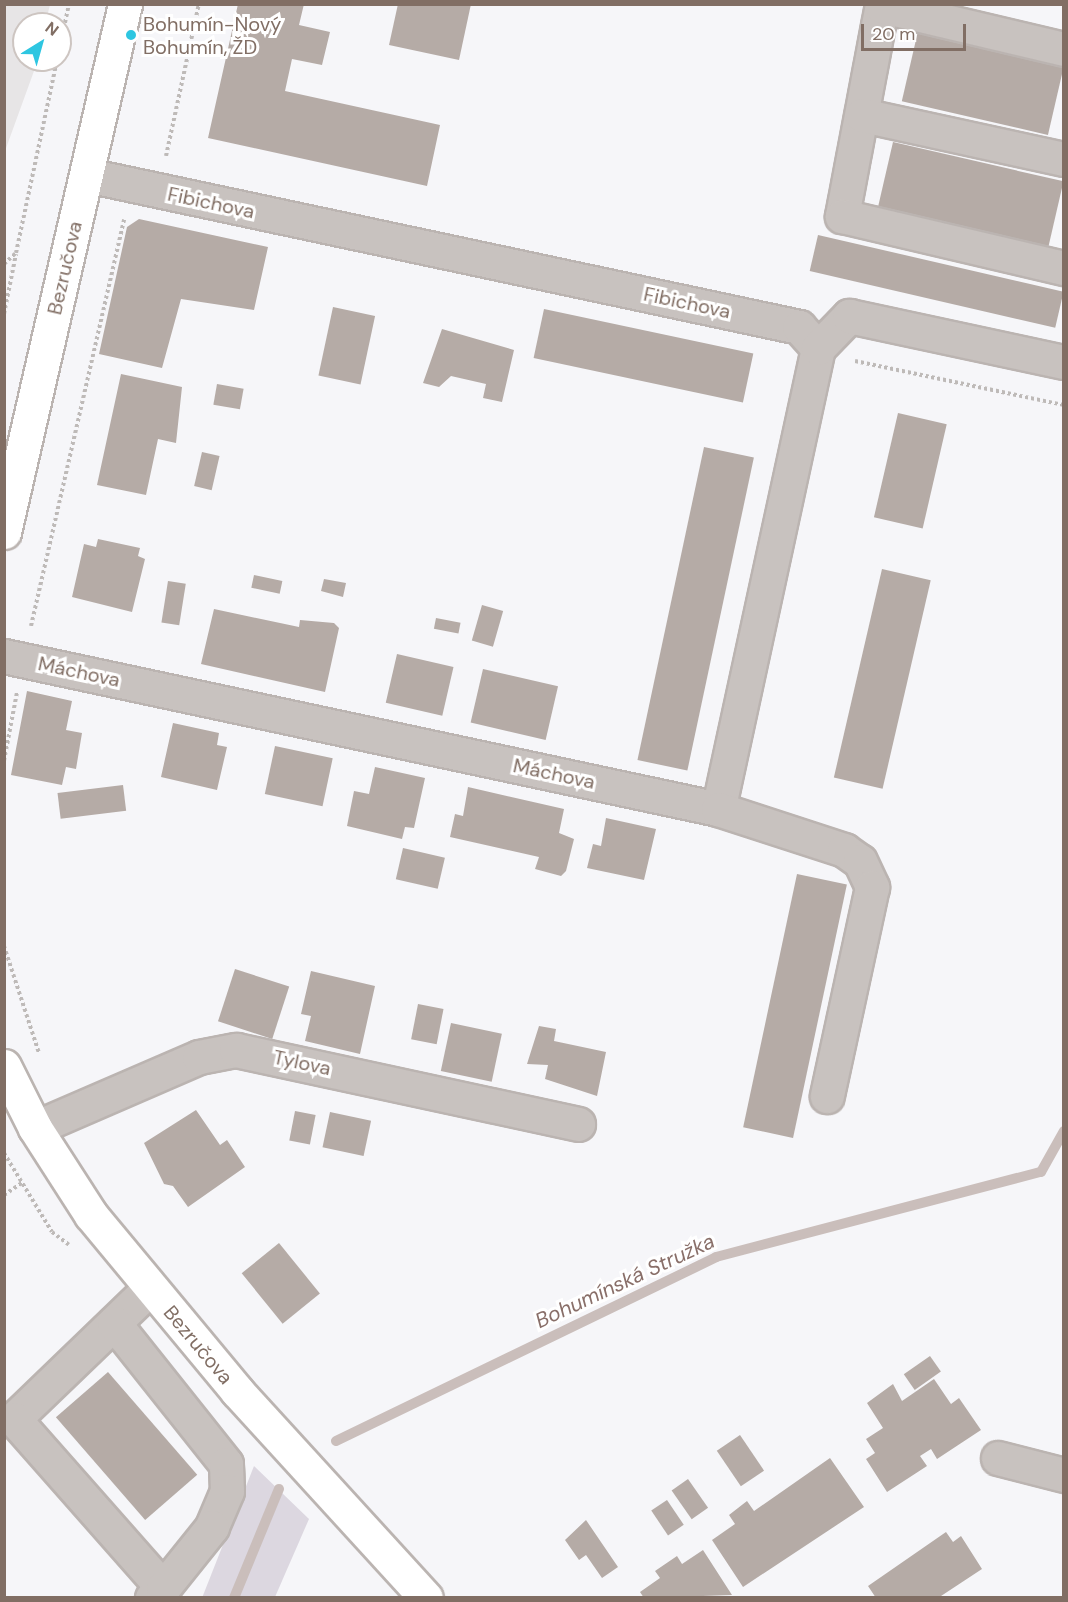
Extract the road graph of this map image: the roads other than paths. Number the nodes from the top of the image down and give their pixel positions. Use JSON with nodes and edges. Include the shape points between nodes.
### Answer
{"nodes":[{"id":1,"x":125,"y":4,"type":"edge"},
{"id":2,"x":882,"y":5,"type":"edge"},
{"id":3,"x":1064,"y":48,"type":"edge"},
{"id":4,"x":862,"y":115,"type":"junction"},
{"id":5,"x":1064,"y":159,"type":"edge"},
{"id":6,"x":87,"y":175,"type":"junction"},
{"id":7,"x":1064,"y":268,"type":"edge"},
{"id":8,"x":818,"y":348,"type":"junction"},
{"id":9,"x":1064,"y":362,"type":"edge"},
{"id":10,"x":4,"y":532,"type":"edge"},
{"id":11,"x":14,"y":658,"type":"edge"},
{"id":12,"x":718,"y":808,"type":"junction"},
{"id":13,"x":4,"y":1066,"type":"edge"},
{"id":14,"x":827,"y":1096,"type":"dead end"},
{"id":15,"x":578,"y":1124,"type":"dead end"},
{"id":16,"x":35,"y":1128,"type":"junction"},
{"id":17,"x":150,"y":1288,"type":"junction"},
{"id":18,"x":114,"y":1323,"type":"junction"},
{"id":19,"x":998,"y":1458,"type":"dead end"},
{"id":20,"x":1064,"y":1475,"type":"edge"},
{"id":21,"x":158,"y":1593,"type":"edge"},
{"id":22,"x":426,"y":1598,"type":"edge"}],
"edges":[{"from":1,"to":6,"type":"main road","name":"Bezručova"},
{"from":2,"to":3,"type":"street"},
{"from":2,"to":4,"type":"street"},
{"from":4,"to":5,"type":"street"},
{"from":4,"to":7,"type":"street","via":[[842,216]]},
{"from":6,"to":8,"type":"street","name":"Fibichova","via":[[799,327]]},
{"from":6,"to":10,"type":"main road","name":"Bezručova"},
{"from":8,"to":9,"type":"street","via":[[849,316]]},
{"from":8,"to":12,"type":"street"},
{"from":11,"to":12,"type":"street","name":"Máchova"},
{"from":12,"to":14,"type":"street","name":"Máchova","via":[[844,850],[868,871],[872,887]]},
{"from":13,"to":16,"type":"main road","name":"Bezručova"},
{"from":15,"to":16,"type":"street","name":"Tylova","via":[[236,1050],[199,1057]]},
{"from":16,"to":17,"type":"main road","name":"Bezručova","via":[[91,1215]]},
{"from":17,"to":18,"type":"street"},
{"from":17,"to":22,"type":"main road","name":"Bezručova","via":[[237,1391]]},
{"from":18,"to":21,"type":"street","via":[[226,1464],[227,1491],[212,1527]]},
{"from":18,"to":21,"type":"street","via":[[14,1419]]},
{"from":19,"to":20,"type":"street"}]}
